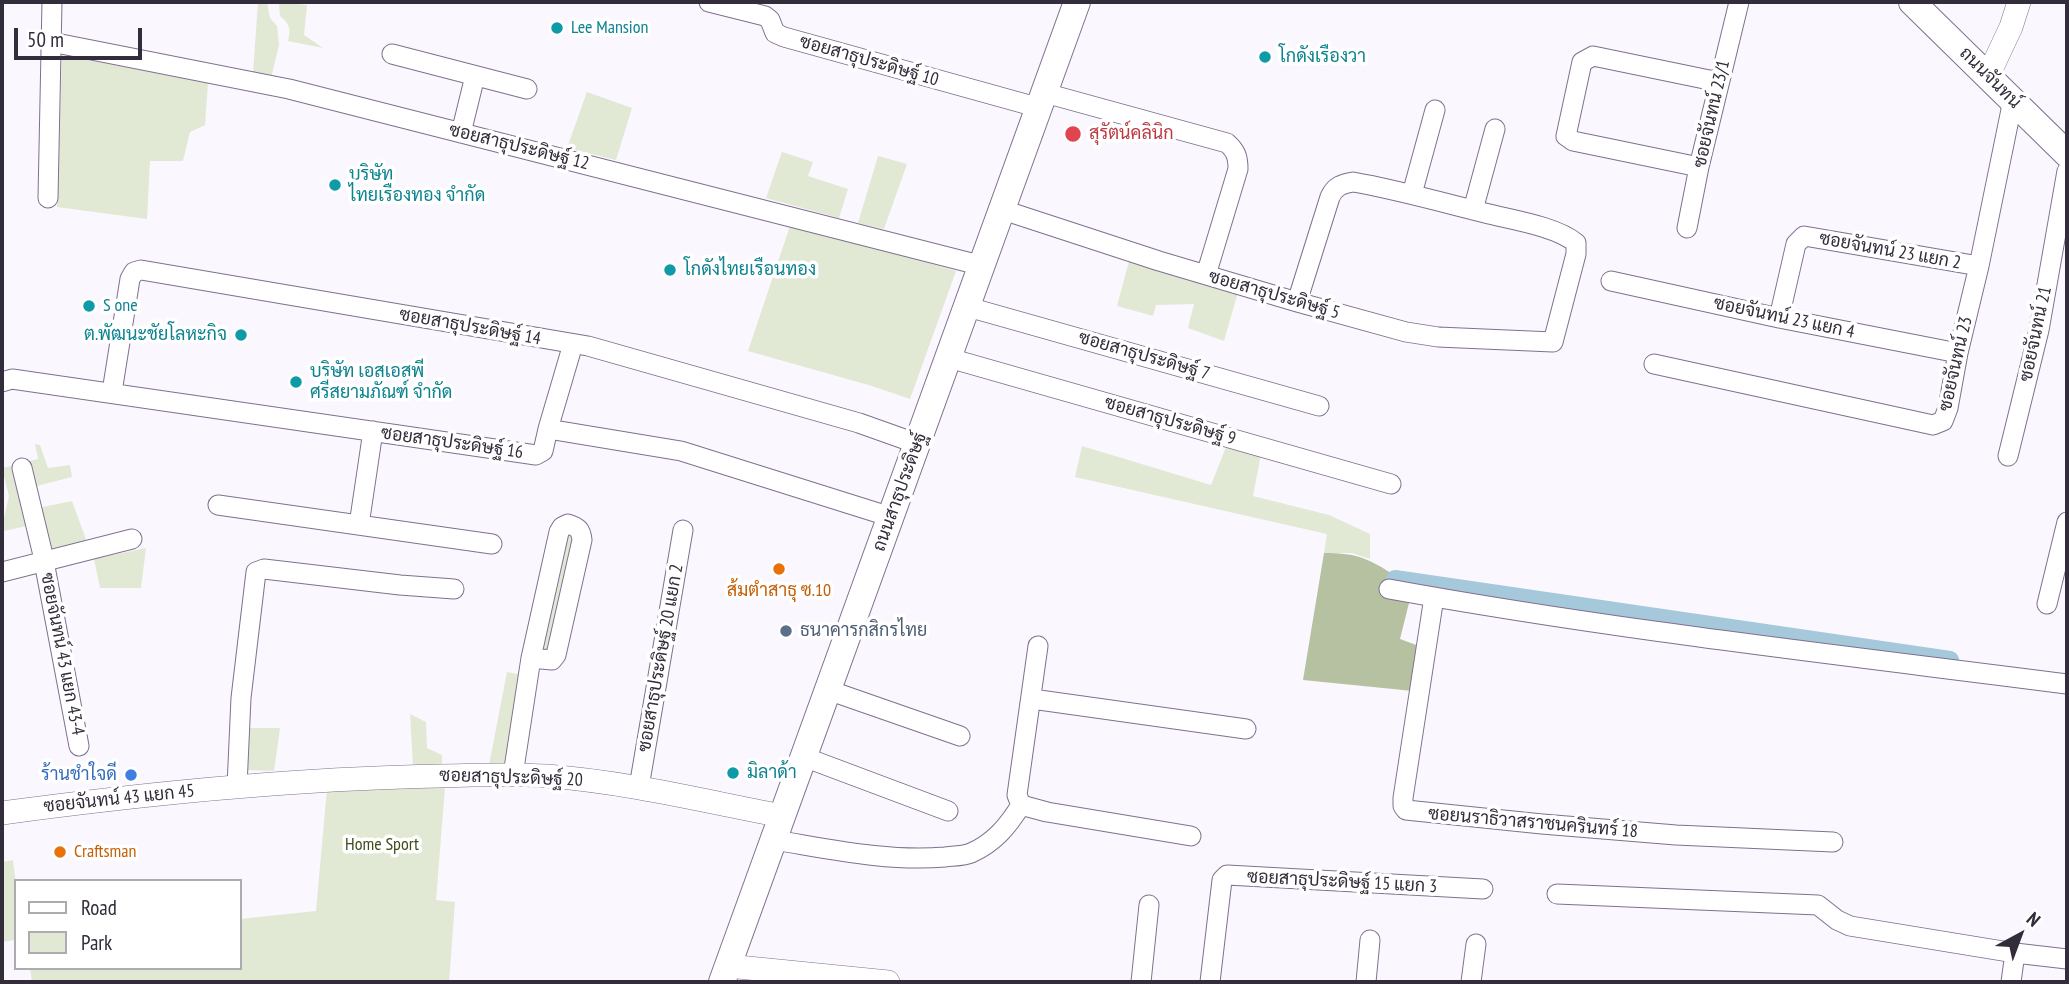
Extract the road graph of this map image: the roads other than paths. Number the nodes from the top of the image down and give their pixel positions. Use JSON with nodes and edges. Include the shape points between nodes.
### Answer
{"nodes":[{"id":1,"x":52,"y":2,"type":"edge"},
{"id":2,"x":709,"y":2,"type":"edge"},
{"id":3,"x":1077,"y":2,"type":"edge"},
{"id":4,"x":1739,"y":2,"type":"edge"},
{"id":5,"x":1912,"y":2,"type":"edge"},
{"id":6,"x":2019,"y":2,"type":"edge"},
{"id":7,"x":51,"y":42,"type":"junction"},
{"id":8,"x":391,"y":54,"type":"dead end"},
{"id":9,"x":475,"y":76,"type":"junction"},
{"id":10,"x":1988,"y":76,"type":"junction"},
{"id":11,"x":1719,"y":82,"type":"junction"},
{"id":12,"x":527,"y":89,"type":"dead end"},
{"id":13,"x":1042,"y":100,"type":"junction"},
{"id":14,"x":2012,"y":100,"type":"junction"},
{"id":15,"x":1435,"y":110,"type":"dead end"},
{"id":16,"x":1495,"y":129,"type":"dead end"},
{"id":17,"x":461,"y":133,"type":"junction"},
{"id":18,"x":2067,"y":154,"type":"edge"},
{"id":19,"x":1699,"y":167,"type":"junction"},
{"id":20,"x":2067,"y":171,"type":"edge"},
{"id":21,"x":1412,"y":194,"type":"junction"},
{"id":22,"x":48,"y":198,"type":"dead end"},
{"id":23,"x":1003,"y":210,"type":"junction"},
{"id":24,"x":1473,"y":210,"type":"junction"},
{"id":25,"x":1687,"y":228,"type":"dead end"},
{"id":26,"x":983,"y":266,"type":"junction"},
{"id":27,"x":1979,"y":266,"type":"junction"},
{"id":28,"x":1206,"y":275,"type":"junction"},
{"id":29,"x":1611,"y":281,"type":"dead end"},
{"id":30,"x":1297,"y":302,"type":"junction"},
{"id":31,"x":968,"y":307,"type":"junction"},
{"id":32,"x":1779,"y":318,"type":"junction"},
{"id":33,"x":573,"y":344,"type":"junction"},
{"id":34,"x":1958,"y":353,"type":"junction"},
{"id":35,"x":949,"y":358,"type":"junction"},
{"id":36,"x":1654,"y":364,"type":"dead end"},
{"id":37,"x":2,"y":382,"type":"edge"},
{"id":38,"x":112,"y":393,"type":"junction"},
{"id":39,"x":1319,"y":406,"type":"dead end"},
{"id":40,"x":548,"y":429,"type":"junction"},
{"id":41,"x":373,"y":431,"type":"junction"},
{"id":42,"x":918,"y":444,"type":"junction"},
{"id":43,"x":2008,"y":456,"type":"dead end"},
{"id":44,"x":22,"y":468,"type":"dead end"},
{"id":45,"x":1391,"y":484,"type":"dead end"},
{"id":46,"x":218,"y":505,"type":"dead end"},
{"id":47,"x":891,"y":517,"type":"junction"},
{"id":48,"x":2067,"y":522,"type":"edge"},
{"id":49,"x":359,"y":525,"type":"junction"},
{"id":50,"x":683,"y":530,"type":"dead end"},
{"id":51,"x":132,"y":539,"type":"dead end"},
{"id":52,"x":492,"y":544,"type":"dead end"},
{"id":53,"x":44,"y":562,"type":"junction"},
{"id":54,"x":2,"y":572,"type":"edge"},
{"id":55,"x":454,"y":589,"type":"dead end"},
{"id":56,"x":1390,"y":589,"type":"dead end"},
{"id":57,"x":1434,"y":597,"type":"junction"},
{"id":58,"x":2047,"y":604,"type":"dead end"},
{"id":59,"x":1038,"y":646,"type":"dead end"},
{"id":60,"x":531,"y":657,"type":"junction"},
{"id":61,"x":2067,"y":684,"type":"edge"},
{"id":62,"x":828,"y":690,"type":"junction"},
{"id":63,"x":1032,"y":699,"type":"junction"},
{"id":64,"x":1246,"y":729,"type":"dead end"},
{"id":65,"x":960,"y":736,"type":"dead end"},
{"id":66,"x":79,"y":746,"type":"dead end"},
{"id":67,"x":804,"y":757,"type":"junction"},
{"id":68,"x":513,"y":775,"type":"junction"},
{"id":69,"x":237,"y":786,"type":"junction"},
{"id":70,"x":639,"y":786,"type":"junction"},
{"id":71,"x":1021,"y":805,"type":"junction"},
{"id":72,"x":947,"y":811,"type":"dead end"},
{"id":73,"x":2,"y":813,"type":"edge"},
{"id":74,"x":778,"y":828,"type":"junction"},
{"id":75,"x":1191,"y":836,"type":"dead end"},
{"id":76,"x":1833,"y":842,"type":"dead end"},
{"id":77,"x":1483,"y":889,"type":"dead end"},
{"id":78,"x":1557,"y":894,"type":"dead end"},
{"id":79,"x":1149,"y":905,"type":"dead end"},
{"id":80,"x":1370,"y":940,"type":"dead end"},
{"id":81,"x":1476,"y":944,"type":"dead end"},
{"id":82,"x":2015,"y":953,"type":"junction"},
{"id":83,"x":2067,"y":959,"type":"edge"},
{"id":84,"x":725,"y":974,"type":"edge"},
{"id":85,"x":888,"y":982,"type":"edge"},
{"id":86,"x":1141,"y":982,"type":"edge"},
{"id":87,"x":1210,"y":982,"type":"edge"},
{"id":88,"x":1366,"y":982,"type":"edge"},
{"id":89,"x":1471,"y":982,"type":"edge"},
{"id":90,"x":2011,"y":982,"type":"edge"}],
"edges":[{"from":1,"to":7,"type":"street"},
{"from":2,"to":13,"type":"street","name":"ซอยสาธุประดิษฐ์ 10","via":[[765,16],[775,33],[784,37]]},
{"from":3,"to":13,"type":"main road","name":"ถนนสาธุประดิษฐ์"},
{"from":4,"to":11,"type":"street","name":"ซอยจันทน์ 23/1"},
{"from":5,"to":10,"type":"main road","name":"ถนนจันทน์"},
{"from":6,"to":10,"type":"street"},
{"from":7,"to":17,"type":"street","name":"ซอยสาธุประดิษฐ์ 12","via":[[277,87]]},
{"from":7,"to":22,"type":"street"},
{"from":8,"to":9,"type":"street"},
{"from":9,"to":12,"type":"street"},
{"from":9,"to":17,"type":"street"},
{"from":10,"to":14,"type":"main road","name":"ถนนจันทน์"},
{"from":11,"to":19,"type":"street","name":"ซอยจันทน์ 23/1"},
{"from":11,"to":19,"type":"street","via":[[1593,56],[1582,62],[1572,101],[1566,136],[1573,141]]},
{"from":13,"to":23,"type":"main road","name":"ถนนสาธุประดิษฐ์"},
{"from":13,"to":28,"type":"street","name":"ซอยสาธุประดิษฐ์ 10","via":[[1233,148],[1238,169]]},
{"from":14,"to":18,"type":"main road","name":"ถนนจันทน์"},
{"from":14,"to":27,"type":"street","name":"ซอยจันทน์ 23"},
{"from":15,"to":21,"type":"street"},
{"from":16,"to":24,"type":"street"},
{"from":17,"to":26,"type":"street","name":"ซอยสาธุประดิษฐ์ 12"},
{"from":19,"to":25,"type":"street","name":"ซอยจันทน์ 23/1"},
{"from":20,"to":43,"type":"street","name":"ซอยจันทน์ 21","via":[[2039,330]]},
{"from":21,"to":24,"type":"street"},
{"from":21,"to":30,"type":"street","via":[[1353,182],[1333,190]]},
{"from":23,"to":26,"type":"main road","name":"ถนนสาธุประดิษฐ์"},
{"from":23,"to":28,"type":"street","name":"ซอยสาธุประดิษฐ์ 5"},
{"from":24,"to":30,"type":"street","name":"ซอยสาธุประดิษฐ์ 5","via":[[1570,237],[1576,243],[1553,342],[1420,335]]},
{"from":26,"to":31,"type":"main road","name":"ถนนสาธุประดิษฐ์"},
{"from":27,"to":32,"type":"street","name":"ซอยจันทน์ 23 แยก 2","via":[[1804,236],[1796,244]]},
{"from":27,"to":34,"type":"street","name":"ซอยจันทน์ 23"},
{"from":28,"to":30,"type":"street","name":"ซอยสาธุประดิษฐ์ 5"},
{"from":29,"to":32,"type":"street","name":"ซอยจันทน์ 23 แยก 4"},
{"from":31,"to":35,"type":"main road","name":"ถนนสาธุประดิษฐ์"},
{"from":31,"to":39,"type":"street","name":"ซอยสาธุประดิษฐ์ 7"},
{"from":32,"to":34,"type":"street","name":"ซอยจันทน์ 23 แยก 4"},
{"from":33,"to":38,"type":"street","name":"ซอยสาธุประดิษฐ์ 14","via":[[141,270],[130,279]]},
{"from":33,"to":40,"type":"street"},
{"from":33,"to":42,"type":"street","name":"ซอยสาธุประดิษฐ์ 14","via":[[732,386]]},
{"from":34,"to":36,"type":"street","name":"ซอยจันทน์ 23","via":[[1946,416],[1933,425]]},
{"from":35,"to":42,"type":"main road","name":"ถนนสาธุประดิษฐ์"},
{"from":35,"to":45,"type":"street","name":"ซอยสาธุประดิษฐ์ 9"},
{"from":37,"to":38,"type":"street","name":"ซอยสาธุประดิษฐ์ 16","via":[[12,379]]},
{"from":38,"to":41,"type":"street","name":"ซอยสาธุประดิษฐ์ 16"},
{"from":40,"to":41,"type":"street","name":"ซอยสาธุประดิษฐ์ 16","via":[[543,451],[536,455]]},
{"from":40,"to":47,"type":"street","via":[[681,451]]},
{"from":41,"to":49,"type":"street"},
{"from":42,"to":47,"type":"main road","name":"ถนนสาธุประดิษฐ์"},
{"from":44,"to":53,"type":"street","name":"ซอยจันทน์ 43 แยก 43-4"},
{"from":46,"to":49,"type":"street"},
{"from":47,"to":62,"type":"main road","name":"ถนนสาธุประดิษฐ์"},
{"from":48,"to":58,"type":"street"},
{"from":49,"to":52,"type":"street"},
{"from":50,"to":70,"type":"street","name":"ซอยสาธุประดิษฐ์ 20 แยก 2"},
{"from":51,"to":53,"type":"street"},
{"from":53,"to":54,"type":"street"},
{"from":53,"to":66,"type":"street","name":"ซอยจันทน์ 43 แยก 43-4"},
{"from":55,"to":69,"type":"street","via":[[264,569],[256,572],[241,698]]},
{"from":56,"to":57,"type":"street"},
{"from":57,"to":61,"type":"street","via":[[1637,629]]},
{"from":57,"to":76,"type":"street","name":"ซอยนราธิวาสราชนครินทร์ 18","via":[[1403,798],[1406,810],[1676,835]]},
{"from":59,"to":63,"type":"street"},
{"from":60,"to":60,"type":"street","via":[[559,532],[568,524],[575,526],[582,540],[556,655],[552,660]]},
{"from":60,"to":68,"type":"street"},
{"from":62,"to":65,"type":"street"},
{"from":62,"to":67,"type":"main road","name":"ถนนสาธุประดิษฐ์"},
{"from":63,"to":64,"type":"street"},
{"from":63,"to":71,"type":"street","via":[[1017,795]]},
{"from":67,"to":72,"type":"street"},
{"from":67,"to":74,"type":"main road","name":"ถนนสาธุประดิษฐ์"},
{"from":68,"to":69,"type":"street","name":"ซอยสาธุประดิษฐ์ 20","via":[[361,777]]},
{"from":68,"to":70,"type":"street","name":"ซอยสาธุประดิษฐ์ 20"},
{"from":69,"to":73,"type":"street","name":"ซอยจันทน์ 43 แยก 45"},
{"from":70,"to":74,"type":"street","name":"ซอยสาธุประดิษฐ์ 20"},
{"from":71,"to":74,"type":"street","via":[[988,845],[969,854],[912,859]]},
{"from":71,"to":75,"type":"street"},
{"from":74,"to":84,"type":"main road","name":"ถนนสาธุประดิษฐ์"},
{"from":77,"to":87,"type":"street","name":"ซอยสาธุประดิษฐ์ 15 แยก 3","via":[[1227,875],[1222,880]]},
{"from":78,"to":82,"type":"street","via":[[1818,905],[1850,926]]},
{"from":79,"to":86,"type":"street"},
{"from":80,"to":88,"type":"street"},
{"from":81,"to":89,"type":"street"},
{"from":82,"to":83,"type":"street"},
{"from":82,"to":90,"type":"street"},
{"from":84,"to":85,"type":"street"}]}
